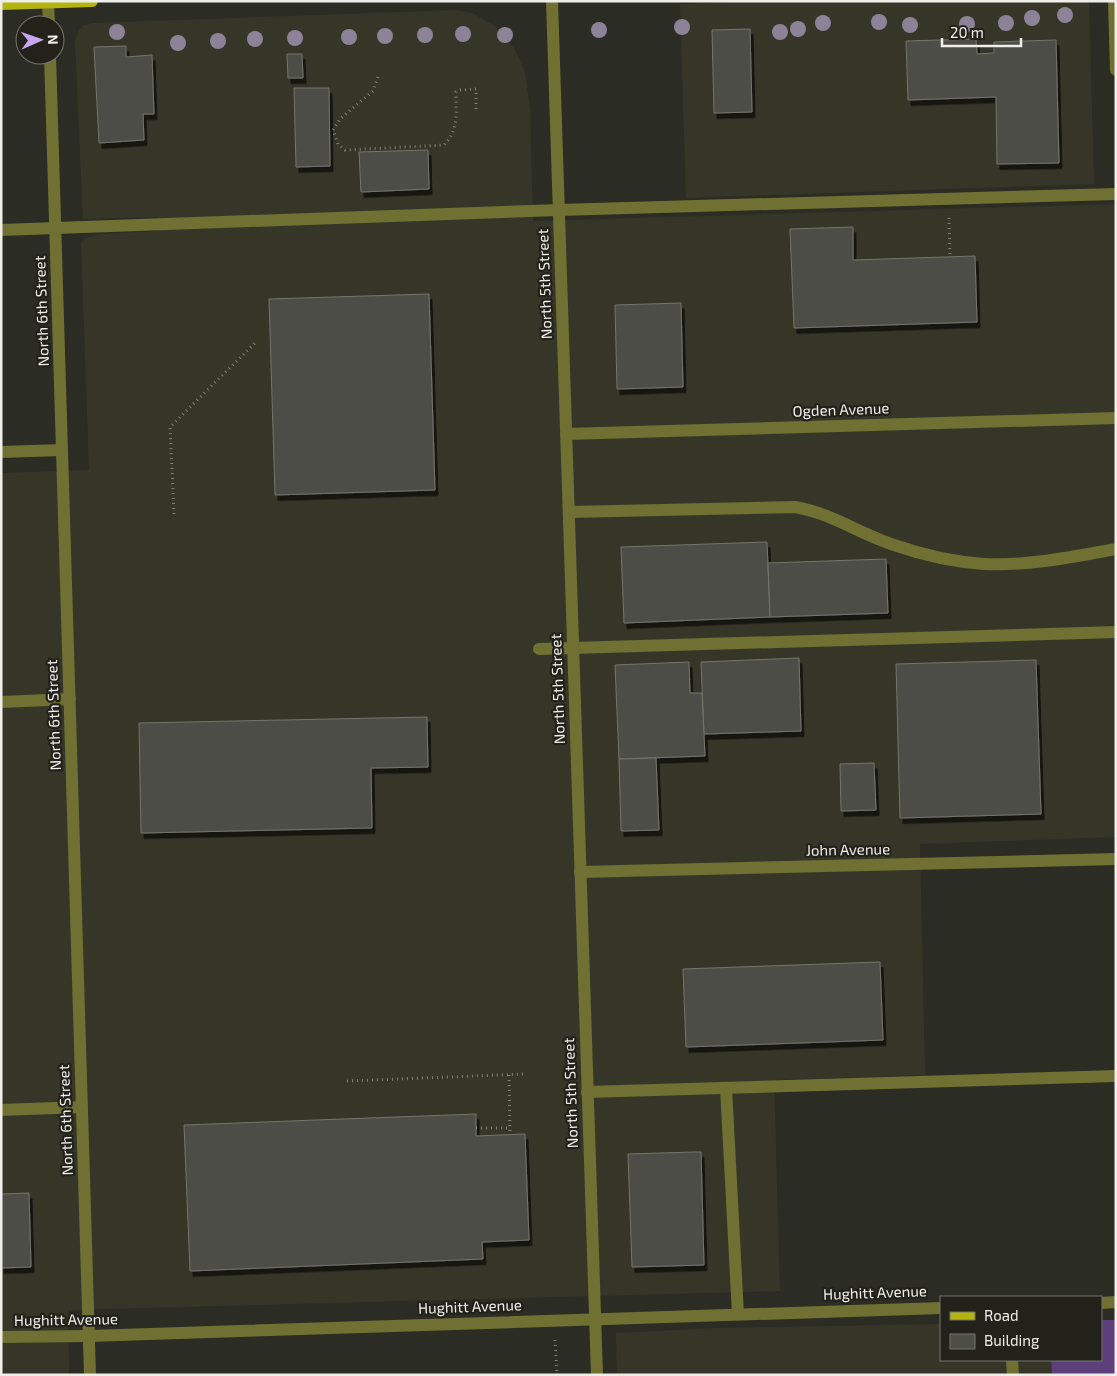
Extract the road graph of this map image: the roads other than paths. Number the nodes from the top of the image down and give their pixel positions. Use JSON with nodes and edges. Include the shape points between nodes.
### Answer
{"nodes":[{"id":1,"x":92,"y":1,"type":"edge"},
{"id":2,"x":552,"y":1,"type":"edge"},
{"id":3,"x":1114,"y":1,"type":"edge"},
{"id":4,"x":48,"y":2,"type":"edge"},
{"id":5,"x":1,"y":4,"type":"edge"},
{"id":6,"x":49,"y":15,"type":"edge"},
{"id":7,"x":50,"y":65,"type":"edge"},
{"id":8,"x":1116,"y":70,"type":"edge"},
{"id":9,"x":1116,"y":194,"type":"edge"},
{"id":10,"x":559,"y":210,"type":"junction"},
{"id":11,"x":56,"y":229,"type":"junction"},
{"id":12,"x":1,"y":230,"type":"edge"},
{"id":13,"x":1116,"y":418,"type":"edge"},
{"id":14,"x":566,"y":434,"type":"junction"},
{"id":15,"x":62,"y":450,"type":"junction"},
{"id":16,"x":1,"y":452,"type":"edge"},
{"id":17,"x":569,"y":512,"type":"junction"},
{"id":18,"x":1116,"y":549,"type":"edge"},
{"id":19,"x":1116,"y":632,"type":"edge"},
{"id":20,"x":573,"y":648,"type":"junction"},
{"id":21,"x":539,"y":649,"type":"dead end"},
{"id":22,"x":70,"y":699,"type":"junction"},
{"id":23,"x":1,"y":702,"type":"edge"},
{"id":24,"x":1116,"y":859,"type":"edge"},
{"id":25,"x":580,"y":872,"type":"junction"},
{"id":26,"x":1116,"y":1076,"type":"edge"},
{"id":27,"x":726,"y":1088,"type":"junction"},
{"id":28,"x":587,"y":1092,"type":"junction"},
{"id":29,"x":82,"y":1107,"type":"junction"},
{"id":30,"x":1,"y":1110,"type":"edge"},
{"id":31,"x":1116,"y":1302,"type":"edge"},
{"id":32,"x":1102,"y":1303,"type":"edge"},
{"id":33,"x":940,"y":1308,"type":"edge"},
{"id":34,"x":738,"y":1314,"type":"junction"},
{"id":35,"x":594,"y":1319,"type":"junction"},
{"id":36,"x":89,"y":1336,"type":"junction"},
{"id":37,"x":1,"y":1337,"type":"edge"},
{"id":38,"x":1012,"y":1361,"type":"edge"},
{"id":39,"x":90,"y":1375,"type":"edge"},
{"id":40,"x":597,"y":1375,"type":"edge"},
{"id":41,"x":1013,"y":1375,"type":"edge"}],
"edges":[{"from":1,"to":4,"type":"main road"},
{"from":2,"to":10,"type":"street","name":"North 5th Street"},
{"from":3,"to":8,"type":"street"},
{"from":4,"to":5,"type":"main road"},
{"from":4,"to":6,"type":"street"},
{"from":7,"to":11,"type":"street","name":"North 6th Street"},
{"from":9,"to":10,"type":"street"},
{"from":10,"to":11,"type":"street"},
{"from":10,"to":14,"type":"street","name":"North 5th Street"},
{"from":11,"to":12,"type":"street"},
{"from":11,"to":15,"type":"street","name":"North 6th Street"},
{"from":13,"to":14,"type":"street","name":"Ogden Avenue"},
{"from":14,"to":17,"type":"street","name":"North 5th Street"},
{"from":15,"to":16,"type":"street"},
{"from":15,"to":22,"type":"street","name":"North 6th Street"},
{"from":17,"to":18,"type":"street","via":[[795,507],[823,514],[895,546],[958,562],[985,564],[1028,562]]},
{"from":17,"to":20,"type":"street","name":"North 5th Street"},
{"from":19,"to":20,"type":"street"},
{"from":20,"to":21,"type":"street"},
{"from":20,"to":25,"type":"street","name":"North 5th Street"},
{"from":22,"to":23,"type":"street"},
{"from":22,"to":29,"type":"street","name":"North 6th Street"},
{"from":24,"to":25,"type":"street","name":"John Avenue"},
{"from":25,"to":28,"type":"street","name":"North 5th Street"},
{"from":26,"to":27,"type":"street"},
{"from":27,"to":28,"type":"street"},
{"from":27,"to":34,"type":"street"},
{"from":28,"to":35,"type":"street","name":"North 5th Street"},
{"from":29,"to":30,"type":"street"},
{"from":29,"to":36,"type":"street","name":"North 6th Street"},
{"from":31,"to":32,"type":"street"},
{"from":33,"to":34,"type":"street","name":"Hughitt Avenue"},
{"from":34,"to":35,"type":"street","name":"Hughitt Avenue"},
{"from":35,"to":36,"type":"street","name":"Hughitt Avenue"},
{"from":35,"to":40,"type":"street","name":"North 5th Street"},
{"from":36,"to":37,"type":"street","name":"Hughitt Avenue"},
{"from":36,"to":39,"type":"street","name":"North 6th Street"},
{"from":38,"to":41,"type":"street"}]}
